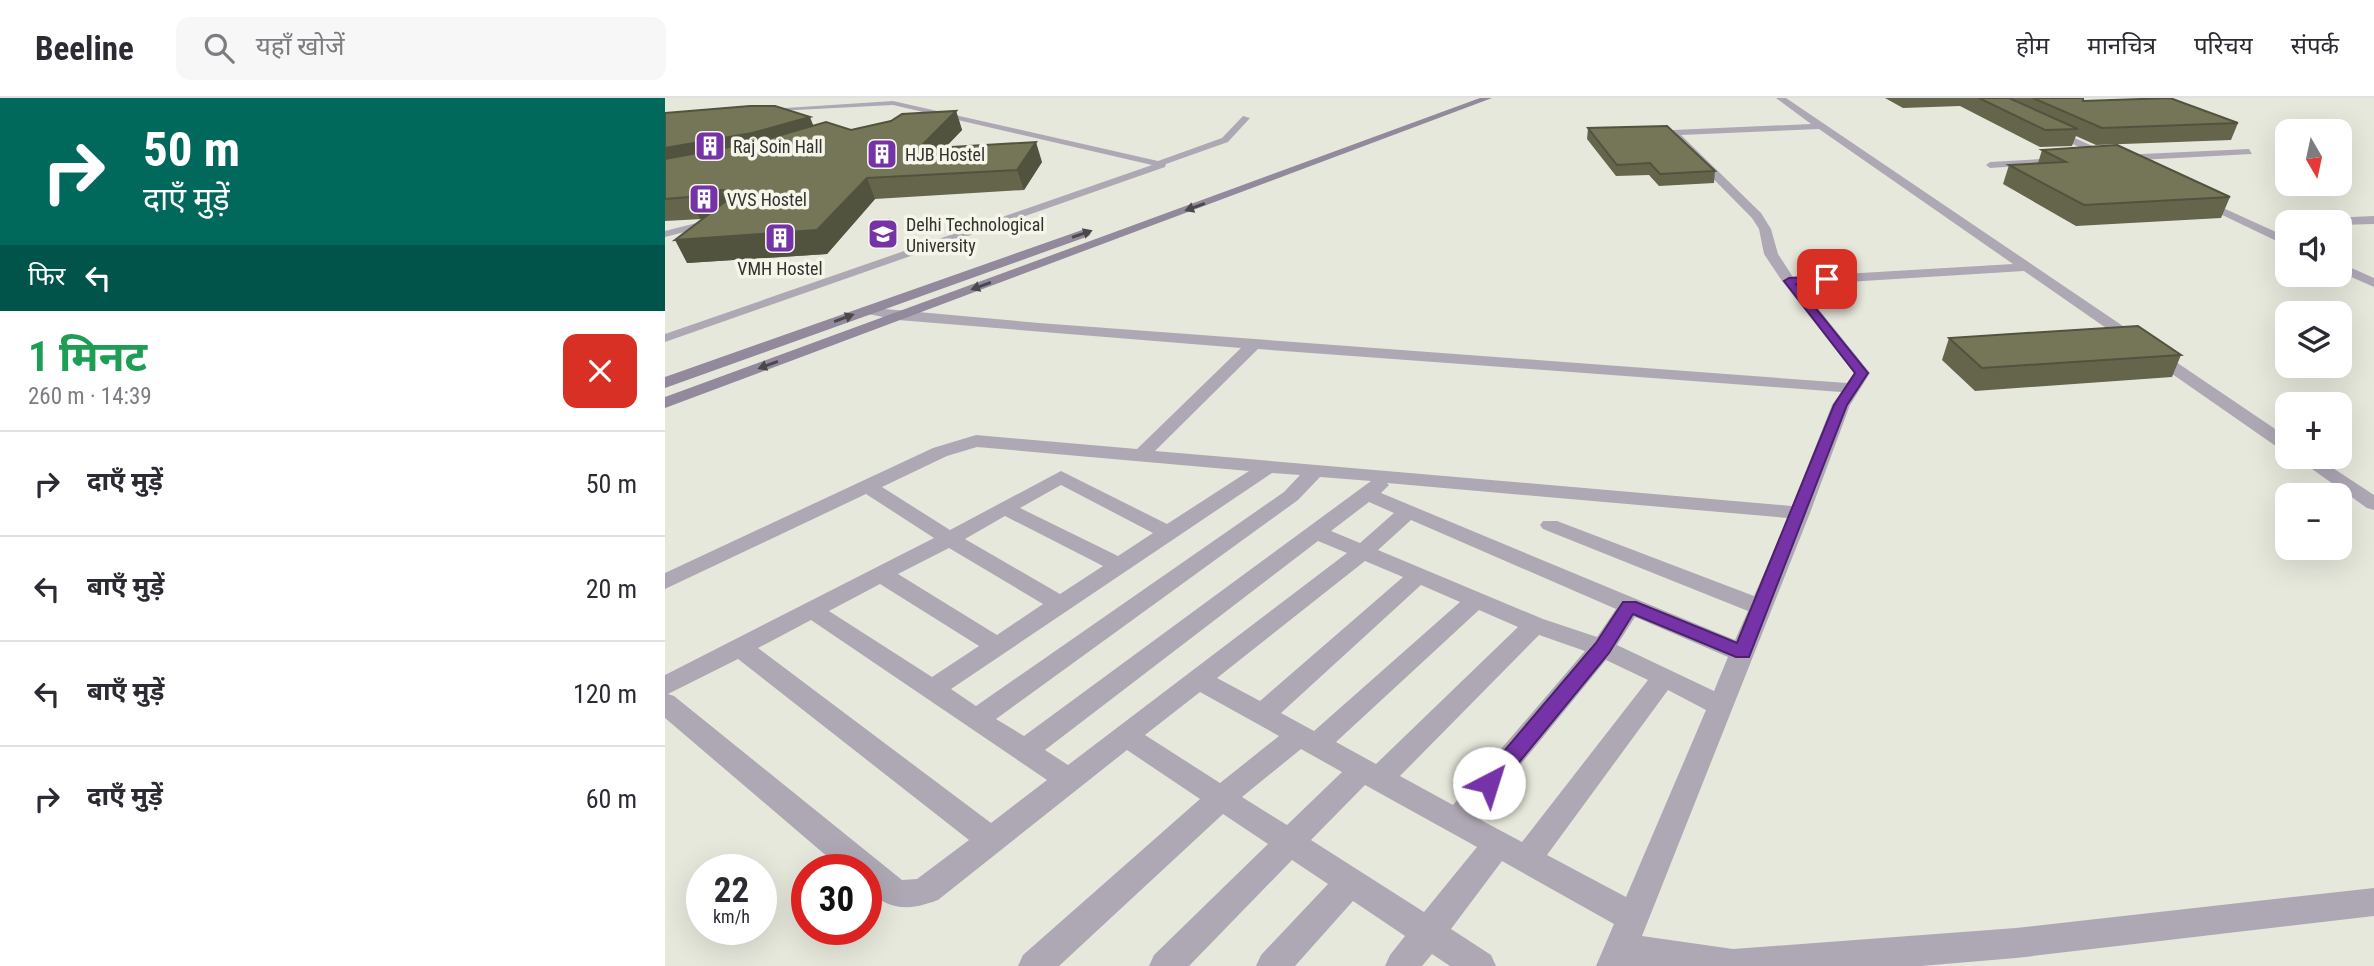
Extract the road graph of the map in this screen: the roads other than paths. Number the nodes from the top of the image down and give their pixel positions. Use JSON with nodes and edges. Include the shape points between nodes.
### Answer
{"nodes":[{"id":1,"x":1462,"y":98,"type":"edge"},
{"id":2,"x":1488,"y":98,"type":"edge"},
{"id":3,"x":1780,"y":98,"type":"edge"},
{"id":4,"x":895,"y":101,"type":"edge"},
{"id":5,"x":745,"y":110,"type":"edge"},
{"id":6,"x":1246,"y":117,"type":"dead end"},
{"id":7,"x":1821,"y":126,"type":"junction"},
{"id":8,"x":2041,"y":126,"type":"edge"},
{"id":9,"x":2249,"y":152,"type":"dead end"},
{"id":10,"x":2112,"y":159,"type":"junction"},
{"id":11,"x":2085,"y":160,"type":"edge"},
{"id":12,"x":2071,"y":161,"type":"edge"},
{"id":13,"x":1161,"y":163,"type":"junction"},
{"id":14,"x":1990,"y":165,"type":"dead end"},
{"id":15,"x":2135,"y":170,"type":"edge"},
{"id":16,"x":2182,"y":192,"type":"edge"},
{"id":17,"x":718,"y":220,"type":"edge"},
{"id":18,"x":2374,"y":220,"type":"edge"},
{"id":19,"x":2352,"y":221,"type":"edge"},
{"id":20,"x":2275,"y":225,"type":"edge"},
{"id":21,"x":2253,"y":226,"type":"junction"},
{"id":22,"x":665,"y":234,"type":"edge"},
{"id":23,"x":2275,"y":236,"type":"edge"},
{"id":24,"x":2026,"y":267,"type":"junction"},
{"id":25,"x":2352,"y":273,"type":"edge"},
{"id":26,"x":1789,"y":281,"type":"junction"},
{"id":27,"x":2374,"y":283,"type":"edge"},
{"id":28,"x":868,"y":310,"type":"junction"},
{"id":29,"x":898,"y":316,"type":"junction"},
{"id":30,"x":665,"y":325,"type":"edge"},
{"id":31,"x":681,"y":333,"type":"junction"},
{"id":32,"x":665,"y":338,"type":"edge"},
{"id":33,"x":1254,"y":344,"type":"junction"},
{"id":34,"x":665,"y":383,"type":"edge"},
{"id":35,"x":1851,"y":388,"type":"junction"},
{"id":36,"x":665,"y":403,"type":"edge"},
{"id":37,"x":2275,"y":437,"type":"edge"},
{"id":38,"x":1077,"y":449,"type":"junction"},
{"id":39,"x":1142,"y":455,"type":"junction"},
{"id":40,"x":1268,"y":467,"type":"junction"},
{"id":41,"x":2322,"y":469,"type":"edge"},
{"id":42,"x":1315,"y":471,"type":"junction"},
{"id":43,"x":1061,"y":477,"type":"junction"},
{"id":44,"x":1388,"y":477,"type":"junction"},
{"id":45,"x":867,"y":486,"type":"junction"},
{"id":46,"x":1367,"y":494,"type":"junction"},
{"id":47,"x":2374,"y":504,"type":"edge"},
{"id":48,"x":1006,"y":509,"type":"junction"},
{"id":49,"x":1409,"y":511,"type":"junction"},
{"id":50,"x":1800,"y":513,"type":"junction"},
{"id":51,"x":1550,"y":525,"type":"dead end"},
{"id":52,"x":1168,"y":533,"type":"junction"},
{"id":53,"x":1318,"y":533,"type":"junction"},
{"id":54,"x":949,"y":539,"type":"junction"},
{"id":55,"x":1363,"y":552,"type":"junction"},
{"id":56,"x":1119,"y":565,"type":"junction"},
{"id":57,"x":881,"y":574,"type":"junction"},
{"id":58,"x":1419,"y":575,"type":"junction"},
{"id":59,"x":665,"y":582,"type":"edge"},
{"id":60,"x":1476,"y":600,"type":"junction"},
{"id":61,"x":1060,"y":604,"type":"junction"},
{"id":62,"x":1630,"y":606,"type":"junction"},
{"id":63,"x":1761,"y":607,"type":"junction"},
{"id":64,"x":812,"y":610,"type":"junction"},
{"id":65,"x":1535,"y":625,"type":"junction"},
{"id":66,"x":997,"y":646,"type":"junction"},
{"id":67,"x":740,"y":647,"type":"junction"},
{"id":68,"x":1602,"y":648,"type":"junction"},
{"id":69,"x":1742,"y":653,"type":"junction"},
{"id":70,"x":1664,"y":677,"type":"junction"},
{"id":71,"x":1199,"y":681,"type":"junction"},
{"id":72,"x":665,"y":686,"type":"edge"},
{"id":73,"x":932,"y":689,"type":"junction"},
{"id":74,"x":665,"y":703,"type":"edge"},
{"id":75,"x":1720,"y":706,"type":"junction"},
{"id":76,"x":1261,"y":715,"type":"junction"},
{"id":77,"x":977,"y":719,"type":"junction"},
{"id":78,"x":1127,"y":737,"type":"junction"},
{"id":79,"x":1308,"y":740,"type":"junction"},
{"id":80,"x":1025,"y":750,"type":"junction"},
{"id":81,"x":1371,"y":775,"type":"junction"},
{"id":82,"x":1070,"y":781,"type":"junction"},
{"id":83,"x":1221,"y":799,"type":"junction"},
{"id":84,"x":1457,"y":821,"type":"junction"},
{"id":85,"x":992,"y":841,"type":"junction"},
{"id":86,"x":1291,"y":844,"type":"junction"},
{"id":87,"x":1498,"y":844,"type":"junction"},
{"id":88,"x":847,"y":854,"type":"edge"},
{"id":89,"x":1527,"y":859,"type":"junction"},
{"id":90,"x":1350,"y":882,"type":"junction"},
{"id":91,"x":882,"y":884,"type":"edge"},
{"id":92,"x":2374,"y":902,"type":"edge"},
{"id":93,"x":1633,"y":918,"type":"junction"},
{"id":94,"x":1428,"y":933,"type":"junction"},
{"id":95,"x":1617,"y":958,"type":"edge"},
{"id":96,"x":1035,"y":966,"type":"edge"},
{"id":97,"x":1166,"y":966,"type":"edge"},
{"id":98,"x":1273,"y":966,"type":"edge"},
{"id":99,"x":1402,"y":966,"type":"edge"},
{"id":100,"x":1479,"y":966,"type":"edge"}],
"edges":[{"from":28,"to":1,"type":"street","one_way":true},
{"from":2,"to":29,"type":"street","one_way":true},
{"from":3,"to":7,"type":"street"},
{"from":4,"to":5,"type":"lane"},
{"from":4,"to":13,"type":"lane"},
{"from":6,"to":13,"type":"lane","via":[[1225,140]]},
{"from":7,"to":24,"type":"street"},
{"from":7,"to":26,"type":"street","via":[[1673,133],[1757,216],[1770,254]]},
{"from":8,"to":10,"type":"street"},
{"from":9,"to":10,"type":"lane"},
{"from":10,"to":11,"type":"lane"},
{"from":10,"to":15,"type":"street"},
{"from":12,"to":14,"type":"lane"},
{"from":13,"to":31,"type":"lane","via":[[1161,167]]},
{"from":16,"to":21,"type":"street"},
{"from":17,"to":22,"type":"lane"},
{"from":18,"to":19,"type":"street"},
{"from":20,"to":21,"type":"street"},
{"from":21,"to":23,"type":"street"},
{"from":24,"to":26,"type":"street"},
{"from":24,"to":37,"type":"street"},
{"from":25,"to":27,"type":"street"},
{"from":26,"to":35,"type":"street","via":[[1861,369]]},
{"from":28,"to":29,"type":"street"},
{"from":34,"to":28,"type":"street","one_way":true},
{"from":29,"to":33,"type":"street"},
{"from":29,"to":36,"type":"street","one_way":true},
{"from":30,"to":31,"type":"lane"},
{"from":31,"to":32,"type":"lane"},
{"from":33,"to":35,"type":"street"},
{"from":33,"to":39,"type":"street"},
{"from":35,"to":50,"type":"street"},
{"from":38,"to":39,"type":"street"},
{"from":38,"to":43,"type":"street"},
{"from":38,"to":45,"type":"street","via":[[962,443]]},
{"from":39,"to":40,"type":"street"},
{"from":40,"to":42,"type":"street"},
{"from":40,"to":52,"type":"street"},
{"from":41,"to":47,"type":"street"},
{"from":42,"to":44,"type":"street"},
{"from":42,"to":77,"type":"street","via":[[1291,496]]},
{"from":43,"to":48,"type":"street"},
{"from":43,"to":52,"type":"street"},
{"from":44,"to":46,"type":"street"},
{"from":44,"to":50,"type":"street"},
{"from":45,"to":54,"type":"street"},
{"from":45,"to":59,"type":"street"},
{"from":46,"to":49,"type":"street"},
{"from":46,"to":53,"type":"street"},
{"from":48,"to":54,"type":"street"},
{"from":48,"to":56,"type":"street"},
{"from":49,"to":55,"type":"street"},
{"from":49,"to":62,"type":"street"},
{"from":50,"to":63,"type":"street"},
{"from":51,"to":63,"type":"street"},
{"from":52,"to":56,"type":"street"},
{"from":53,"to":55,"type":"street"},
{"from":53,"to":80,"type":"street"},
{"from":54,"to":57,"type":"street"},
{"from":54,"to":61,"type":"street"},
{"from":55,"to":58,"type":"street"},
{"from":55,"to":71,"type":"street"},
{"from":56,"to":61,"type":"street"},
{"from":57,"to":64,"type":"street"},
{"from":57,"to":66,"type":"street"},
{"from":58,"to":60,"type":"street"},
{"from":58,"to":76,"type":"street"},
{"from":60,"to":65,"type":"street"},
{"from":60,"to":79,"type":"street"},
{"from":61,"to":66,"type":"street"},
{"from":62,"to":68,"type":"street"},
{"from":62,"to":69,"type":"street"},
{"from":63,"to":69,"type":"street"},
{"from":64,"to":67,"type":"street"},
{"from":64,"to":73,"type":"street"},
{"from":65,"to":68,"type":"street"},
{"from":65,"to":81,"type":"street"},
{"from":66,"to":73,"type":"street"},
{"from":67,"to":72,"type":"street"},
{"from":67,"to":85,"type":"street"},
{"from":68,"to":70,"type":"street"},
{"from":68,"to":84,"type":"street"},
{"from":69,"to":75,"type":"street"},
{"from":70,"to":75,"type":"street"},
{"from":70,"to":89,"type":"street"},
{"from":71,"to":76,"type":"street"},
{"from":71,"to":78,"type":"street"},
{"from":73,"to":77,"type":"street"},
{"from":74,"to":88,"type":"street"},
{"from":75,"to":93,"type":"street"},
{"from":76,"to":79,"type":"street"},
{"from":77,"to":80,"type":"street"},
{"from":78,"to":82,"type":"street"},
{"from":78,"to":83,"type":"street"},
{"from":79,"to":81,"type":"street"},
{"from":79,"to":83,"type":"street"},
{"from":80,"to":82,"type":"street"},
{"from":81,"to":84,"type":"street"},
{"from":81,"to":86,"type":"street"},
{"from":82,"to":85,"type":"street"},
{"from":83,"to":86,"type":"street"},
{"from":83,"to":96,"type":"street"},
{"from":84,"to":87,"type":"street"},
{"from":85,"to":91,"type":"street","via":[[917,894],[895,895]]},
{"from":86,"to":90,"type":"street"},
{"from":86,"to":97,"type":"street"},
{"from":87,"to":89,"type":"street"},
{"from":87,"to":94,"type":"street"},
{"from":89,"to":93,"type":"street"},
{"from":90,"to":94,"type":"street"},
{"from":90,"to":98,"type":"street"},
{"from":92,"to":95,"type":"street","via":[[2016,943],[1733,965]]},
{"from":93,"to":95,"type":"street"},
{"from":94,"to":99,"type":"street"},
{"from":94,"to":100,"type":"street"}]}
